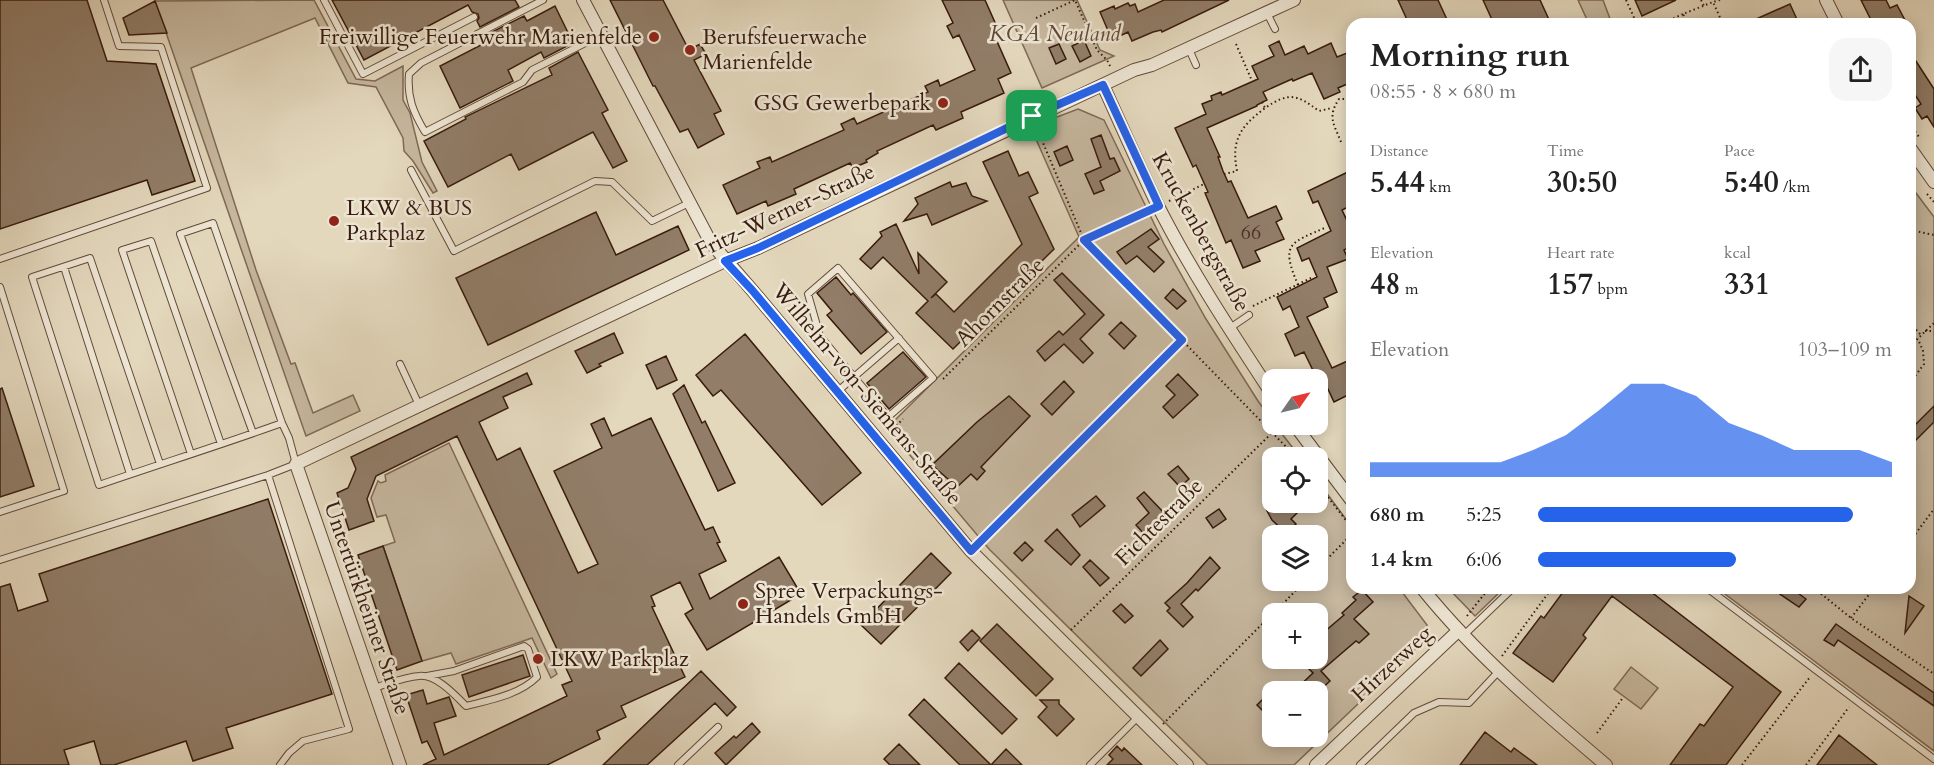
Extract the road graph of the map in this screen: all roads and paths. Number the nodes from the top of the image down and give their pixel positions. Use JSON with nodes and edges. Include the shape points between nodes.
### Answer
{"nodes":[{"id":1,"x":104,"y":0,"type":"edge"},
{"id":2,"x":324,"y":0,"type":"edge"},
{"id":3,"x":543,"y":0,"type":"edge"},
{"id":4,"x":583,"y":0,"type":"edge"},
{"id":5,"x":1294,"y":0,"type":"edge"},
{"id":6,"x":1626,"y":0,"type":"edge"},
{"id":7,"x":1701,"y":0,"type":"edge"},
{"id":8,"x":1720,"y":0,"type":"edge"},
{"id":9,"x":1826,"y":0,"type":"edge"},
{"id":10,"x":1713,"y":2,"type":"junction"},
{"id":11,"x":1704,"y":6,"type":"junction"},
{"id":12,"x":1267,"y":12,"type":"junction"},
{"id":13,"x":1683,"y":14,"type":"junction"},
{"id":14,"x":474,"y":17,"type":"dead end"},
{"id":15,"x":1036,"y":18,"type":"dead end"},
{"id":16,"x":1634,"y":18,"type":"edge"},
{"id":17,"x":1674,"y":18,"type":"edge"},
{"id":18,"x":1685,"y":18,"type":"edge"},
{"id":19,"x":1720,"y":18,"type":"edge"},
{"id":20,"x":1835,"y":18,"type":"edge"},
{"id":21,"x":1275,"y":29,"type":"dead end"},
{"id":22,"x":602,"y":35,"type":"junction"},
{"id":23,"x":1236,"y":44,"type":"dead end"},
{"id":24,"x":1189,"y":48,"type":"junction"},
{"id":25,"x":1196,"y":65,"type":"dead end"},
{"id":26,"x":1116,"y":79,"type":"junction"},
{"id":27,"x":1252,"y":81,"type":"dead end"},
{"id":28,"x":1103,"y":85,"type":"junction"},
{"id":29,"x":1346,"y":99,"type":"edge"},
{"id":30,"x":1262,"y":102,"type":"dead end"},
{"id":31,"x":1265,"y":108,"type":"junction"},
{"id":32,"x":1332,"y":108,"type":"junction"},
{"id":33,"x":1032,"y":116,"type":"junction"},
{"id":34,"x":1341,"y":142,"type":"dead end"},
{"id":35,"x":1916,"y":156,"type":"edge"},
{"id":36,"x":411,"y":170,"type":"dead end"},
{"id":37,"x":1224,"y":174,"type":"dead end"},
{"id":38,"x":1934,"y":181,"type":"edge"},
{"id":39,"x":1204,"y":183,"type":"dead end"},
{"id":40,"x":689,"y":203,"type":"junction"},
{"id":41,"x":1159,"y":206,"type":"junction"},
{"id":42,"x":1327,"y":227,"type":"dead end"},
{"id":43,"x":1916,"y":231,"type":"edge"},
{"id":44,"x":1934,"y":235,"type":"edge"},
{"id":45,"x":1084,"y":240,"type":"junction"},
{"id":46,"x":0,"y":259,"type":"edge"},
{"id":47,"x":725,"y":261,"type":"junction"},
{"id":48,"x":64,"y":267,"type":"junction"},
{"id":49,"x":1311,"y":278,"type":"dead end"},
{"id":50,"x":1298,"y":285,"type":"junction"},
{"id":51,"x":0,"y":287,"type":"edge"},
{"id":52,"x":1251,"y":307,"type":"dead end"},
{"id":53,"x":1250,"y":315,"type":"dead end"},
{"id":54,"x":1934,"y":323,"type":"edge"},
{"id":55,"x":1229,"y":328,"type":"junction"},
{"id":56,"x":1916,"y":330,"type":"edge"},
{"id":57,"x":1925,"y":332,"type":"junction"},
{"id":58,"x":1934,"y":332,"type":"edge"},
{"id":59,"x":1921,"y":335,"type":"junction"},
{"id":60,"x":899,"y":338,"type":"junction"},
{"id":61,"x":1917,"y":339,"type":"joint"},
{"id":62,"x":1182,"y":340,"type":"junction"},
{"id":63,"x":400,"y":363,"type":"dead end"},
{"id":64,"x":1916,"y":374,"type":"edge"},
{"id":65,"x":854,"y":377,"type":"junction"},
{"id":66,"x":1262,"y":379,"type":"edge"},
{"id":67,"x":941,"y":382,"type":"dead end"},
{"id":68,"x":836,"y":392,"type":"junction"},
{"id":69,"x":420,"y":406,"type":"junction"},
{"id":70,"x":907,"y":415,"type":"dead end"},
{"id":71,"x":1262,"y":422,"type":"edge"},
{"id":72,"x":282,"y":423,"type":"junction"},
{"id":73,"x":253,"y":433,"type":"junction"},
{"id":74,"x":1269,"y":435,"type":"edge"},
{"id":75,"x":1275,"y":435,"type":"edge"},
{"id":76,"x":1302,"y":435,"type":"edge"},
{"id":77,"x":879,"y":442,"type":"junction"},
{"id":78,"x":221,"y":444,"type":"junction"},
{"id":79,"x":1286,"y":447,"type":"edge"},
{"id":80,"x":191,"y":454,"type":"junction"},
{"id":81,"x":160,"y":464,"type":"junction"},
{"id":82,"x":296,"y":464,"type":"junction"},
{"id":83,"x":130,"y":474,"type":"junction"},
{"id":84,"x":268,"y":475,"type":"junction"},
{"id":85,"x":1346,"y":493,"type":"edge"},
{"id":86,"x":1328,"y":497,"type":"edge"},
{"id":87,"x":1934,"y":509,"type":"edge"},
{"id":88,"x":0,"y":512,"type":"edge"},
{"id":89,"x":1346,"y":520,"type":"edge"},
{"id":90,"x":1916,"y":533,"type":"edge"},
{"id":91,"x":1346,"y":540,"type":"edge"},
{"id":92,"x":971,"y":551,"type":"junction"},
{"id":93,"x":1328,"y":558,"type":"edge"},
{"id":94,"x":0,"y":560,"type":"edge"},
{"id":95,"x":1295,"y":591,"type":"edge"},
{"id":96,"x":1429,"y":594,"type":"edge"},
{"id":97,"x":1485,"y":594,"type":"edge"},
{"id":98,"x":1506,"y":594,"type":"edge"},
{"id":99,"x":1548,"y":594,"type":"edge"},
{"id":100,"x":1715,"y":594,"type":"edge"},
{"id":101,"x":1821,"y":594,"type":"edge"},
{"id":102,"x":1869,"y":594,"type":"edge"},
{"id":103,"x":1283,"y":603,"type":"edge"},
{"id":104,"x":1851,"y":618,"type":"junction"},
{"id":105,"x":1262,"y":624,"type":"edge"},
{"id":106,"x":1461,"y":633,"type":"junction"},
{"id":107,"x":1062,"y":640,"type":"junction"},
{"id":108,"x":1497,"y":668,"type":"junction"},
{"id":109,"x":1816,"y":670,"type":"junction"},
{"id":110,"x":1934,"y":674,"type":"edge"},
{"id":111,"x":427,"y":676,"type":"junction"},
{"id":112,"x":373,"y":688,"type":"junction"},
{"id":113,"x":1622,"y":699,"type":"dead end"},
{"id":114,"x":1855,"y":699,"type":"junction"},
{"id":115,"x":1138,"y":717,"type":"junction"},
{"id":116,"x":718,"y":727,"type":"dead end"},
{"id":117,"x":1154,"y":733,"type":"junction"},
{"id":118,"x":1597,"y":733,"type":"dead end"},
{"id":119,"x":1934,"y":759,"type":"edge"},
{"id":120,"x":280,"y":765,"type":"edge"},
{"id":121,"x":400,"y":765,"type":"edge"},
{"id":122,"x":678,"y":765,"type":"edge"},
{"id":123,"x":1090,"y":765,"type":"edge"},
{"id":124,"x":1187,"y":765,"type":"edge"},
{"id":125,"x":1316,"y":765,"type":"edge"},
{"id":126,"x":1359,"y":765,"type":"edge"},
{"id":127,"x":1606,"y":765,"type":"edge"},
{"id":128,"x":1742,"y":765,"type":"edge"},
{"id":129,"x":1806,"y":765,"type":"edge"}],
"edges":[{"from":1,"to":46,"type":"lane","via":[[119,46],[161,47],[207,188]]},
{"from":2,"to":14,"type":"lane","via":[[363,74]]},
{"from":3,"to":22,"type":"lane","via":[[421,63],[409,74],[407,92],[425,132]]},
{"from":4,"to":22,"type":"street","name":"Wilhelm-von-Siemens-Straße"},
{"from":5,"to":12,"type":"street","name":"Fritz-Werner-Straße"},
{"from":6,"to":16,"type":"path"},
{"from":7,"to":11,"type":"path"},
{"from":8,"to":10,"type":"path"},
{"from":9,"to":20,"type":"street"},
{"from":10,"to":11,"type":"path"},
{"from":10,"to":19,"type":"path"},
{"from":11,"to":13,"type":"path"},
{"from":12,"to":21,"type":"lane"},
{"from":12,"to":24,"type":"street","name":"Fritz-Werner-Straße"},
{"from":13,"to":17,"type":"path"},
{"from":13,"to":18,"type":"path"},
{"from":15,"to":26,"type":"path","via":[[1075,0],[1097,50]]},
{"from":22,"to":40,"type":"street","name":"Wilhelm-von-Siemens-Straße"},
{"from":23,"to":27,"type":"path"},
{"from":24,"to":25,"type":"lane"},
{"from":24,"to":26,"type":"street","name":"Fritz-Werner-Straße"},
{"from":26,"to":28,"type":"street","name":"Fritz-Werner-Straße"},
{"from":28,"to":33,"type":"street","name":"Fritz-Werner-Straße"},
{"from":28,"to":41,"type":"street","name":"Kruckenbergstraße"},
{"from":29,"to":32,"type":"path","via":[[1339,99]]},
{"from":30,"to":31,"type":"path"},
{"from":31,"to":32,"type":"path","via":[[1292,96],[1319,111]]},
{"from":31,"to":37,"type":"path","via":[[1242,128],[1234,155],[1237,171]]},
{"from":32,"to":34,"type":"path","via":[[1331,119]]},
{"from":33,"to":45,"type":"path"},
{"from":33,"to":47,"type":"street","name":"Fritz-Werner-Straße"},
{"from":35,"to":38,"type":"street"},
{"from":36,"to":40,"type":"lane","via":[[454,251],[595,181],[612,182],[651,221]]},
{"from":39,"to":41,"type":"path","name":"Ahornstraße"},
{"from":40,"to":47,"type":"street","name":"Wilhelm-von-Siemens-Straße"},
{"from":41,"to":45,"type":"path","name":"Ahornstraße"},
{"from":41,"to":55,"type":"street","name":"Kruckenbergstraße"},
{"from":42,"to":50,"type":"path","via":[[1294,241],[1290,248],[1289,265]]},
{"from":43,"to":44,"type":"path"},
{"from":45,"to":62,"type":"path"},
{"from":45,"to":67,"type":"path","name":"Ahornstraße"},
{"from":47,"to":68,"type":"street","name":"Wilhelm-von-Siemens-Straße"},
{"from":47,"to":69,"type":"street","name":"Fritz-Werner-Straße"},
{"from":48,"to":81,"type":"lane","via":[[90,258]]},
{"from":48,"to":83,"type":"lane"},
{"from":48,"to":83,"type":"lane","via":[[32,277],[99,485]]},
{"from":49,"to":50,"type":"path"},
{"from":50,"to":52,"type":"path"},
{"from":51,"to":88,"type":"lane","via":[[64,491]]},
{"from":53,"to":55,"type":"lane"},
{"from":54,"to":57,"type":"path"},
{"from":55,"to":66,"type":"street","name":"Kruckenbergstraße"},
{"from":56,"to":59,"type":"path"},
{"from":57,"to":58,"type":"path"},
{"from":57,"to":59,"type":"path"},
{"from":59,"to":61,"type":"path"},
{"from":60,"to":65,"type":"lane"},
{"from":60,"to":65,"type":"lane","via":[[933,378],[888,417]]},
{"from":60,"to":65,"type":"lane","via":[[838,268],[808,294],[820,336]]},
{"from":61,"to":64,"type":"path","via":[[1924,364]]},
{"from":62,"to":71,"type":"path"},
{"from":62,"to":92,"type":"path"},
{"from":63,"to":69,"type":"lane"},
{"from":65,"to":68,"type":"lane"},
{"from":68,"to":77,"type":"street","name":"Wilhelm-von-Siemens-Straße"},
{"from":69,"to":82,"type":"street","name":"Fritz-Werner-Straße"},
{"from":70,"to":77,"type":"path"},
{"from":72,"to":73,"type":"lane"},
{"from":72,"to":73,"type":"lane","via":[[213,223],[180,234]]},
{"from":72,"to":82,"type":"lane"},
{"from":73,"to":78,"type":"lane"},
{"from":74,"to":107,"type":"path","name":"Fichtestraße"},
{"from":75,"to":79,"type":"path"},
{"from":76,"to":85,"type":"street"},
{"from":77,"to":92,"type":"street","name":"Wilhelm-von-Siemens-Straße"},
{"from":78,"to":80,"type":"lane"},
{"from":78,"to":80,"type":"lane","via":[[152,241],[122,250]]},
{"from":80,"to":81,"type":"lane"},
{"from":81,"to":83,"type":"lane"},
{"from":82,"to":84,"type":"lane"},
{"from":82,"to":112,"type":"street","name":"Untertürkheimer Straße"},
{"from":84,"to":94,"type":"lane"},
{"from":84,"to":120,"type":"lane","via":[[349,729],[303,741]]},
{"from":86,"to":89,"type":"path"},
{"from":87,"to":90,"type":"path"},
{"from":91,"to":93,"type":"path"},
{"from":92,"to":107,"type":"street","name":"Wilhelm-von-Siemens-Straße"},
{"from":95,"to":103,"type":"path"},
{"from":96,"to":106,"type":"street"},
{"from":97,"to":106,"type":"path","name":"Hirzerweg"},
{"from":98,"to":106,"type":"lane"},
{"from":99,"to":108,"type":"path"},
{"from":100,"to":109,"type":"lane"},
{"from":101,"to":104,"type":"path"},
{"from":102,"to":104,"type":"path"},
{"from":104,"to":110,"type":"path"},
{"from":105,"to":117,"type":"path"},
{"from":106,"to":108,"type":"street"},
{"from":106,"to":125,"type":"street","name":"Hirzerweg"},
{"from":107,"to":115,"type":"street","name":"Wilhelm-von-Siemens-Straße"},
{"from":108,"to":126,"type":"lane","via":[[1469,703],[1439,702],[1414,713]]},
{"from":108,"to":127,"type":"street"},
{"from":109,"to":114,"type":"lane"},
{"from":109,"to":128,"type":"path"},
{"from":111,"to":111,"type":"lane","via":[[466,706],[498,698],[537,677],[524,646],[454,671]]},
{"from":111,"to":112,"type":"lane"},
{"from":112,"to":121,"type":"street","name":"Untertürkheimer Straße"},
{"from":113,"to":118,"type":"path"},
{"from":114,"to":119,"type":"lane"},
{"from":114,"to":129,"type":"path"},
{"from":115,"to":117,"type":"street","name":"Wilhelm-von-Siemens-Straße"},
{"from":115,"to":123,"type":"lane"},
{"from":116,"to":122,"type":"lane"},
{"from":117,"to":124,"type":"street","name":"Wilhelm-von-Siemens-Straße"}]}
